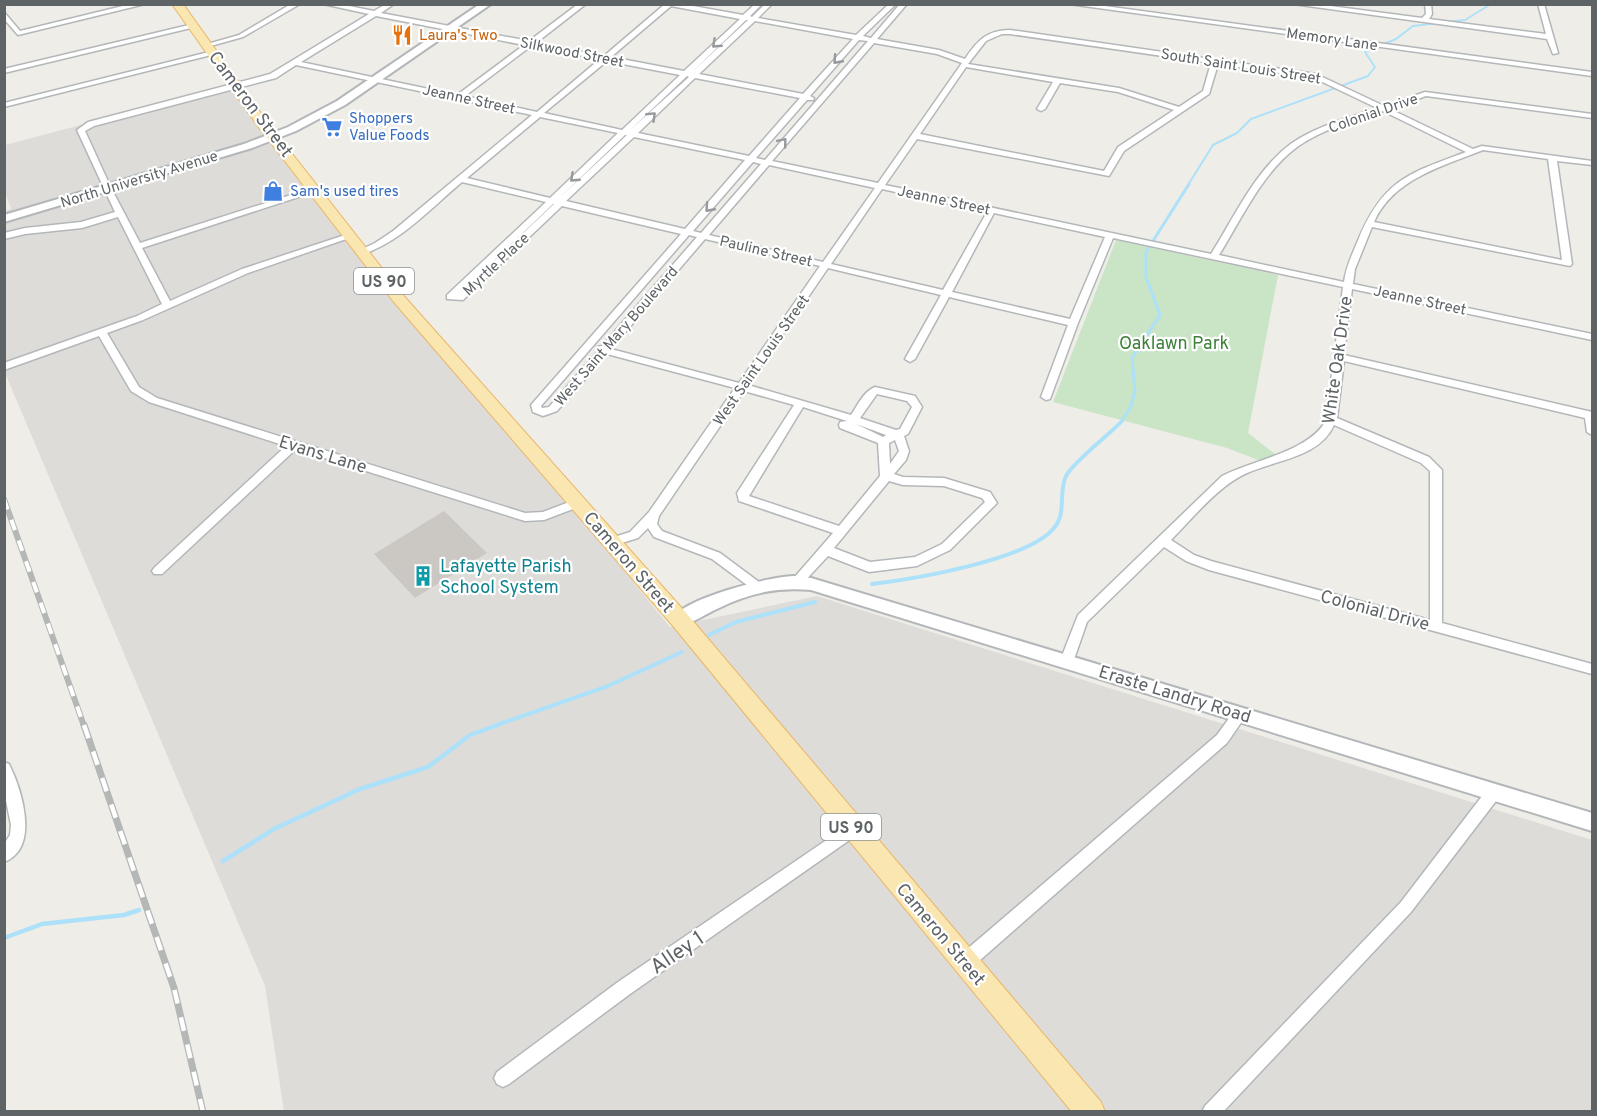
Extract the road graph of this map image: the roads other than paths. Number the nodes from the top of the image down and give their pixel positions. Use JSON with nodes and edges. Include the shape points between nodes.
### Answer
{"nodes":[{"id":1,"x":142,"y":4,"type":"edge"},
{"id":2,"x":177,"y":4,"type":"edge"},
{"id":3,"x":297,"y":4,"type":"edge"},
{"id":4,"x":326,"y":4,"type":"edge"},
{"id":5,"x":391,"y":4,"type":"edge"},
{"id":6,"x":487,"y":4,"type":"edge"},
{"id":7,"x":583,"y":4,"type":"edge"},
{"id":8,"x":759,"y":4,"type":"edge"},
{"id":9,"x":769,"y":4,"type":"edge"},
{"id":10,"x":893,"y":4,"type":"edge"},
{"id":11,"x":904,"y":4,"type":"edge"},
{"id":12,"x":1072,"y":4,"type":"edge"},
{"id":13,"x":1296,"y":4,"type":"edge"},
{"id":14,"x":1428,"y":4,"type":"edge"},
{"id":15,"x":1541,"y":4,"type":"edge"},
{"id":16,"x":669,"y":5,"type":"edge"},
{"id":17,"x":1341,"y":7,"type":"edge"},
{"id":18,"x":4,"y":14,"type":"edge"},
{"id":19,"x":375,"y":14,"type":"junction"},
{"id":20,"x":749,"y":19,"type":"junction"},
{"id":21,"x":1424,"y":21,"type":"junction"},
{"id":22,"x":193,"y":26,"type":"junction"},
{"id":23,"x":451,"y":29,"type":"junction"},
{"id":24,"x":995,"y":32,"type":"joint"},
{"id":25,"x":1550,"y":37,"type":"junction"},
{"id":26,"x":857,"y":38,"type":"junction"},
{"id":27,"x":871,"y":40,"type":"junction"},
{"id":28,"x":530,"y":44,"type":"junction"},
{"id":29,"x":210,"y":49,"type":"junction"},
{"id":30,"x":1555,"y":54,"type":"dead end"},
{"id":31,"x":603,"y":58,"type":"junction"},
{"id":32,"x":1215,"y":61,"type":"junction"},
{"id":33,"x":296,"y":63,"type":"junction"},
{"id":34,"x":965,"y":64,"type":"junction"},
{"id":35,"x":4,"y":71,"type":"edge"},
{"id":36,"x":1592,"y":74,"type":"edge"},
{"id":37,"x":689,"y":75,"type":"junction"},
{"id":38,"x":375,"y":80,"type":"junction"},
{"id":39,"x":1057,"y":81,"type":"junction"},
{"id":40,"x":236,"y":86,"type":"junction"},
{"id":41,"x":459,"y":97,"type":"junction"},
{"id":42,"x":804,"y":97,"type":"junction"},
{"id":43,"x":819,"y":100,"type":"junction"},
{"id":44,"x":4,"y":105,"type":"edge"},
{"id":45,"x":1383,"y":108,"type":"junction"},
{"id":46,"x":1041,"y":109,"type":"dead end"},
{"id":47,"x":1181,"y":110,"type":"junction"},
{"id":48,"x":539,"y":114,"type":"junction"},
{"id":49,"x":1593,"y":116,"type":"edge"},
{"id":50,"x":624,"y":132,"type":"junction"},
{"id":51,"x":634,"y":134,"type":"junction"},
{"id":52,"x":916,"y":136,"type":"junction"},
{"id":53,"x":273,"y":137,"type":"junction"},
{"id":54,"x":1471,"y":151,"type":"junction"},
{"id":55,"x":1552,"y":157,"type":"junction"},
{"id":56,"x":752,"y":160,"type":"junction"},
{"id":57,"x":766,"y":162,"type":"junction"},
{"id":58,"x":1593,"y":163,"type":"edge"},
{"id":59,"x":460,"y":179,"type":"junction"},
{"id":60,"x":880,"y":186,"type":"junction"},
{"id":61,"x":107,"y":188,"type":"junction"},
{"id":62,"x":315,"y":190,"type":"junction"},
{"id":63,"x":550,"y":201,"type":"junction"},
{"id":64,"x":560,"y":203,"type":"junction"},
{"id":65,"x":992,"y":210,"type":"junction"},
{"id":66,"x":121,"y":213,"type":"junction"},
{"id":67,"x":4,"y":219,"type":"edge"},
{"id":68,"x":1370,"y":224,"type":"junction"},
{"id":69,"x":687,"y":233,"type":"junction"},
{"id":70,"x":1110,"y":235,"type":"junction"},
{"id":71,"x":4,"y":236,"type":"edge"},
{"id":72,"x":702,"y":236,"type":"junction"},
{"id":73,"x":348,"y":237,"type":"junction"},
{"id":74,"x":138,"y":246,"type":"junction"},
{"id":75,"x":360,"y":252,"type":"junction"},
{"id":76,"x":1214,"y":257,"type":"junction"},
{"id":77,"x":826,"y":265,"type":"junction"},
{"id":78,"x":1348,"y":285,"type":"junction"},
{"id":79,"x":947,"y":294,"type":"junction"},
{"id":80,"x":168,"y":306,"type":"junction"},
{"id":81,"x":1073,"y":323,"type":"junction"},
{"id":82,"x":101,"y":332,"type":"junction"},
{"id":83,"x":1593,"y":337,"type":"edge"},
{"id":84,"x":588,"y":345,"type":"junction"},
{"id":85,"x":606,"y":350,"type":"junction"},
{"id":86,"x":1338,"y":357,"type":"junction"},
{"id":87,"x":910,"y":359,"type":"dead end"},
{"id":88,"x":4,"y":367,"type":"edge"},
{"id":89,"x":742,"y":387,"type":"junction"},
{"id":90,"x":1046,"y":398,"type":"dead end"},
{"id":91,"x":800,"y":404,"type":"junction"},
{"id":92,"x":1591,"y":415,"type":"edge"},
{"id":93,"x":1331,"y":420,"type":"junction"},
{"id":94,"x":852,"y":423,"type":"junction"},
{"id":95,"x":1593,"y":432,"type":"edge"},
{"id":96,"x":897,"y":435,"type":"junction"},
{"id":97,"x":883,"y":441,"type":"junction"},
{"id":98,"x":294,"y":446,"type":"junction"},
{"id":99,"x":886,"y":476,"type":"junction"},
{"id":100,"x":577,"y":503,"type":"junction"},
{"id":101,"x":653,"y":515,"type":"junction"},
{"id":102,"x":841,"y":531,"type":"junction"},
{"id":103,"x":1163,"y":540,"type":"junction"},
{"id":104,"x":612,"y":542,"type":"junction"},
{"id":105,"x":826,"y":550,"type":"junction"},
{"id":106,"x":158,"y":571,"type":"dead end"},
{"id":107,"x":796,"y":582,"type":"junction"},
{"id":108,"x":755,"y":585,"type":"junction"},
{"id":109,"x":680,"y":620,"type":"junction"},
{"id":110,"x":1436,"y":626,"type":"junction"},
{"id":111,"x":1067,"y":661,"type":"junction"},
{"id":112,"x":1593,"y":669,"type":"edge"},
{"id":113,"x":1240,"y":714,"type":"junction"},
{"id":114,"x":4,"y":768,"type":"edge"},
{"id":115,"x":1494,"y":792,"type":"junction"},
{"id":116,"x":1593,"y":822,"type":"edge"},
{"id":117,"x":853,"y":829,"type":"junction"},
{"id":118,"x":4,"y":855,"type":"edge"},
{"id":119,"x":965,"y":962,"type":"junction"},
{"id":120,"x":503,"y":1078,"type":"dead end"},
{"id":121,"x":1091,"y":1112,"type":"edge"},
{"id":122,"x":1211,"y":1112,"type":"edge"}],
"edges":[{"from":1,"to":18,"type":"street","via":[[18,33]]},
{"from":2,"to":22,"type":"main road","name":"Cameron Street","number":"US 90"},
{"from":3,"to":29,"type":"street"},
{"from":4,"to":19,"type":"street","name":"Silkwood Street"},
{"from":5,"to":19,"type":"street"},
{"from":6,"to":23,"type":"main road","name":"North University Avenue"},
{"from":7,"to":28,"type":"street"},
{"from":8,"to":20,"type":"street","name":"Myrtle Place"},
{"from":9,"to":20,"type":"street","name":"Myrtle Place"},
{"from":10,"to":26,"type":"street","name":"West Saint Mary Boulevard"},
{"from":11,"to":27,"type":"street","name":"West Saint Mary Boulevard"},
{"from":12,"to":36,"type":"street","name":"Memory Lane"},
{"from":13,"to":17,"type":"street"},
{"from":14,"to":21,"type":"street","via":[[1429,14]]},
{"from":15,"to":25,"type":"street"},
{"from":16,"to":20,"type":"street"},
{"from":16,"to":31,"type":"street"},
{"from":17,"to":21,"type":"street"},
{"from":19,"to":23,"type":"street","name":"Silkwood Street"},
{"from":19,"to":33,"type":"street"},
{"from":20,"to":26,"type":"street"},
{"from":20,"to":37,"type":"street","name":"Myrtle Place"},
{"from":21,"to":25,"type":"street"},
{"from":22,"to":29,"type":"main road","name":"Cameron Street","number":"US 90"},
{"from":22,"to":35,"type":"street"},
{"from":23,"to":28,"type":"street","name":"Silkwood Street"},
{"from":23,"to":38,"type":"main road","name":"North University Avenue"},
{"from":24,"to":32,"type":"street","name":"South Saint Louis Street"},
{"from":24,"to":34,"type":"street","name":"West Saint Louis Street","via":[[983,39]]},
{"from":25,"to":30,"type":"street"},
{"from":26,"to":27,"type":"street"},
{"from":26,"to":42,"type":"street","name":"West Saint Mary Boulevard","one_way":true},
{"from":27,"to":34,"type":"street","via":[[939,52]]},
{"from":27,"to":43,"type":"street","name":"West Saint Mary Boulevard"},
{"from":28,"to":31,"type":"street","name":"Silkwood Street"},
{"from":28,"to":41,"type":"street"},
{"from":29,"to":40,"type":"main road","name":"Cameron Street","number":"US 90"},
{"from":29,"to":44,"type":"street"},
{"from":31,"to":37,"type":"street","name":"Silkwood Street"},
{"from":31,"to":48,"type":"street"},
{"from":32,"to":45,"type":"street","name":"South Saint Louis Street","via":[[1316,76]]},
{"from":32,"to":47,"type":"street","via":[[1206,92]]},
{"from":33,"to":38,"type":"street","name":"Jeanne Street"},
{"from":33,"to":40,"type":"street","via":[[273,76]]},
{"from":34,"to":39,"type":"street"},
{"from":34,"to":52,"type":"street","name":"West Saint Louis Street"},
{"from":37,"to":42,"type":"street","name":"Silkwood Street"},
{"from":37,"to":50,"type":"street","name":"Myrtle Place"},
{"from":51,"to":37,"type":"street","name":"Myrtle Place","one_way":true},
{"from":38,"to":41,"type":"street","name":"Jeanne Street"},
{"from":38,"to":53,"type":"main road","name":"North University Avenue","via":[[332,108]]},
{"from":39,"to":46,"type":"street"},
{"from":39,"to":47,"type":"street","via":[[1132,93]]},
{"from":40,"to":53,"type":"main road","name":"Cameron Street","number":"US 90"},
{"from":40,"to":61,"type":"street","via":[[82,129]]},
{"from":41,"to":48,"type":"street","name":"Jeanne Street"},
{"from":42,"to":43,"type":"street","name":"Silkwood Street"},
{"from":42,"to":56,"type":"street","name":"West Saint Mary Boulevard"},
{"from":57,"to":43,"type":"street","name":"West Saint Mary Boulevard","one_way":true},
{"from":45,"to":49,"type":"street","name":"Colonial Drive","via":[[1434,94]]},
{"from":45,"to":54,"type":"street","name":"South Saint Louis Street"},
{"from":45,"to":76,"type":"street","name":"Colonial Drive","via":[[1327,128],[1278,159],[1259,181]]},
{"from":47,"to":52,"type":"street","via":[[1121,150],[1106,174]]},
{"from":48,"to":50,"type":"street","name":"Jeanne Street"},
{"from":48,"to":59,"type":"street"},
{"from":50,"to":51,"type":"street","name":"Jeanne Street"},
{"from":50,"to":63,"type":"street","name":"Myrtle Place","one_way":true},
{"from":51,"to":56,"type":"street","name":"Jeanne Street"},
{"from":51,"to":64,"type":"street","name":"Myrtle Place"},
{"from":52,"to":60,"type":"street","name":"West Saint Louis Street"},
{"from":53,"to":61,"type":"main road","name":"North University Avenue"},
{"from":53,"to":62,"type":"main road","name":"Cameron Street","number":"US 90"},
{"from":54,"to":55,"type":"street","name":"White Oak Drive","via":[[1495,149]]},
{"from":54,"to":68,"type":"street","name":"White Oak Drive","via":[[1397,185],[1382,200]]},
{"from":55,"to":58,"type":"street","name":"White Oak Drive"},
{"from":55,"to":68,"type":"street","via":[[1567,264]]},
{"from":56,"to":57,"type":"street","name":"Jeanne Street"},
{"from":56,"to":69,"type":"street","name":"West Saint Mary Boulevard","one_way":true},
{"from":57,"to":60,"type":"street","name":"Jeanne Street"},
{"from":57,"to":72,"type":"street","name":"West Saint Mary Boulevard"},
{"from":59,"to":63,"type":"street","name":"Pauline Street"},
{"from":59,"to":75,"type":"street","via":[[396,233]]},
{"from":60,"to":65,"type":"street","name":"Jeanne Street"},
{"from":60,"to":77,"type":"street","name":"West Saint Louis Street"},
{"from":61,"to":66,"type":"street"},
{"from":61,"to":67,"type":"main road","name":"North University Avenue"},
{"from":62,"to":73,"type":"main road","name":"Cameron Street","number":"US 90"},
{"from":62,"to":74,"type":"street"},
{"from":63,"to":64,"type":"street","name":"Pauline Street"},
{"from":63,"to":64,"type":"street","name":"Myrtle Place","via":[[450,297],[460,298]]},
{"from":64,"to":69,"type":"street","name":"Pauline Street"},
{"from":65,"to":70,"type":"street","name":"Jeanne Street"},
{"from":65,"to":79,"type":"street"},
{"from":66,"to":71,"type":"street","via":[[82,225]]},
{"from":66,"to":74,"type":"street"},
{"from":68,"to":78,"type":"street","name":"White Oak Drive","via":[[1350,269]]},
{"from":69,"to":72,"type":"street","name":"Pauline Street"},
{"from":69,"to":84,"type":"street","name":"West Saint Mary Boulevard"},
{"from":70,"to":76,"type":"street","name":"Jeanne Street"},
{"from":70,"to":81,"type":"street"},
{"from":72,"to":77,"type":"street","name":"Pauline Street"},
{"from":72,"to":85,"type":"street","name":"West Saint Mary Boulevard"},
{"from":73,"to":75,"type":"main road","name":"Cameron Street","number":"US 90"},
{"from":73,"to":80,"type":"street","via":[[245,271]]},
{"from":74,"to":80,"type":"street"},
{"from":75,"to":100,"type":"main road","name":"Cameron Street","number":"US 90"},
{"from":76,"to":78,"type":"street","name":"Jeanne Street"},
{"from":77,"to":79,"type":"street","name":"Pauline Street"},
{"from":77,"to":89,"type":"street","name":"West Saint Louis Street"},
{"from":78,"to":83,"type":"street","name":"Jeanne Street"},
{"from":78,"to":86,"type":"street","name":"White Oak Drive"},
{"from":79,"to":81,"type":"street","name":"Pauline Street"},
{"from":79,"to":87,"type":"street"},
{"from":80,"to":82,"type":"street"},
{"from":81,"to":90,"type":"street"},
{"from":82,"to":88,"type":"street"},
{"from":82,"to":98,"type":"street","name":"Evans Lane","via":[[135,389],[145,397]]},
{"from":84,"to":85,"type":"street"},
{"from":84,"to":85,"type":"street","name":"West Saint Mary Boulevard","via":[[536,405],[537,410],[552,409]]},
{"from":85,"to":89,"type":"street"},
{"from":86,"to":92,"type":"street"},
{"from":86,"to":93,"type":"street","name":"White Oak Drive"},
{"from":89,"to":91,"type":"street"},
{"from":89,"to":101,"type":"street","name":"West Saint Louis Street"},
{"from":91,"to":94,"type":"street","via":[[830,420]]},
{"from":91,"to":102,"type":"street","via":[[743,498]]},
{"from":92,"to":95,"type":"street"},
{"from":93,"to":103,"type":"street","name":"White Oak Drive","via":[[1325,434],[1309,446],[1226,479]]},
{"from":93,"to":110,"type":"street","via":[[1425,460],[1436,470]]},
{"from":94,"to":96,"type":"street"},
{"from":94,"to":96,"type":"street","via":[[875,390],[906,396],[917,404],[916,411],[907,428]]},
{"from":94,"to":97,"type":"street"},
{"from":96,"to":97,"type":"street"},
{"from":96,"to":99,"type":"street","via":[[904,443],[904,451]]},
{"from":97,"to":99,"type":"street"},
{"from":98,"to":100,"type":"street","name":"Evans Lane","via":[[525,517],[544,516]]},
{"from":98,"to":106,"type":"street"},
{"from":99,"to":102,"type":"street"},
{"from":99,"to":105,"type":"street","via":[[903,481],[944,482],[987,495],[991,503],[946,547],[917,561],[869,567]]},
{"from":100,"to":104,"type":"main road","name":"Cameron Street","number":"US 90"},
{"from":101,"to":104,"type":"street","via":[[634,535]]},
{"from":101,"to":108,"type":"street","via":[[651,524],[658,534],[716,556]]},
{"from":102,"to":105,"type":"street"},
{"from":103,"to":110,"type":"street","name":"Colonial Drive","via":[[1209,565]]},
{"from":103,"to":111,"type":"street","name":"White Oak Drive","via":[[1082,619]]},
{"from":104,"to":109,"type":"main road","name":"Cameron Street","number":"US 90"},
{"from":105,"to":107,"type":"street"},
{"from":107,"to":108,"type":"main road","name":"Eraste Landry Road"},
{"from":107,"to":111,"type":"main road","name":"Eraste Landry Road","via":[[835,590]]},
{"from":108,"to":109,"type":"main road","name":"Eraste Landry Road"},
{"from":109,"to":117,"type":"main road","name":"Cameron Street","number":"US 90"},
{"from":110,"to":112,"type":"street","name":"Colonial Drive"},
{"from":111,"to":113,"type":"main road","name":"Eraste Landry Road"},
{"from":113,"to":115,"type":"main road","name":"Eraste Landry Road"},
{"from":113,"to":119,"type":"street","via":[[1222,739]]},
{"from":114,"to":118,"type":"street","via":[[21,824],[15,842]]},
{"from":115,"to":116,"type":"main road","name":"Eraste Landry Road"},
{"from":115,"to":122,"type":"street","via":[[1406,907]]},
{"from":117,"to":119,"type":"main road","name":"Cameron Street","number":"US 90"},
{"from":117,"to":120,"type":"street","name":"Alley 1","via":[[624,988]]},
{"from":119,"to":121,"type":"main road","name":"Cameron Street","number":"US 90"}]}
